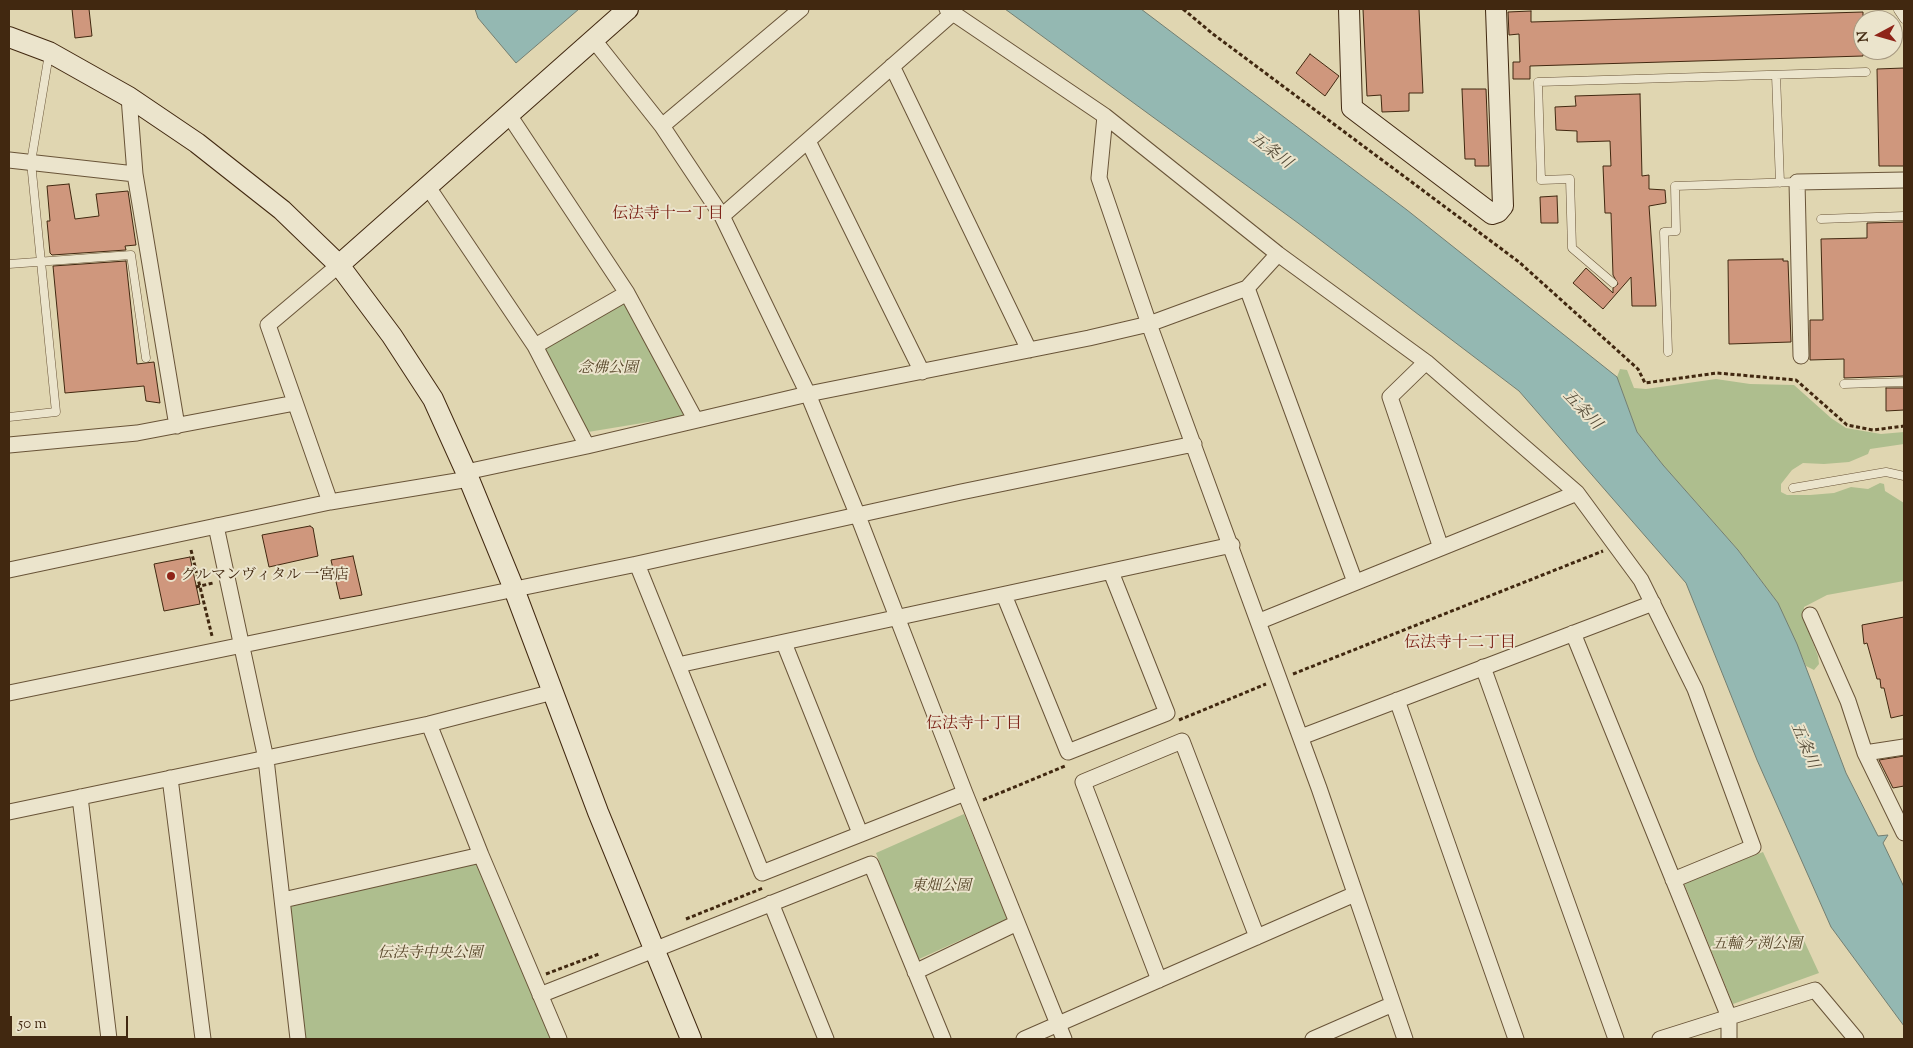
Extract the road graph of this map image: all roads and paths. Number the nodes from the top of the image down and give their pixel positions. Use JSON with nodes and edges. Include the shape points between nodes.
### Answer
{"nodes":[{"id":1,"x":628,"y":9,"type":"edge"},
{"id":2,"x":802,"y":9,"type":"edge"},
{"id":3,"x":1183,"y":9,"type":"edge"},
{"id":4,"x":1349,"y":9,"type":"edge"},
{"id":5,"x":1496,"y":9,"type":"edge"},
{"id":6,"x":951,"y":10,"type":"edge"},
{"id":7,"x":9,"y":37,"type":"edge"},
{"id":8,"x":593,"y":39,"type":"junction"},
{"id":9,"x":49,"y":52,"type":"junction"},
{"id":10,"x":892,"y":66,"type":"junction"},
{"id":11,"x":1866,"y":72,"type":"dead end"},
{"id":12,"x":1776,"y":75,"type":"junction"},
{"id":13,"x":129,"y":97,"type":"junction"},
{"id":14,"x":509,"y":114,"type":"junction"},
{"id":15,"x":1105,"y":116,"type":"junction"},
{"id":16,"x":662,"y":126,"type":"junction"},
{"id":17,"x":808,"y":142,"type":"junction"},
{"id":18,"x":9,"y":160,"type":"edge"},
{"id":19,"x":31,"y":162,"type":"junction"},
{"id":20,"x":135,"y":174,"type":"junction"},
{"id":21,"x":1904,"y":180,"type":"edge"},
{"id":22,"x":1780,"y":182,"type":"junction"},
{"id":23,"x":1797,"y":182,"type":"junction"},
{"id":24,"x":428,"y":187,"type":"junction"},
{"id":25,"x":722,"y":216,"type":"junction"},
{"id":26,"x":1904,"y":216,"type":"edge"},
{"id":27,"x":1821,"y":219,"type":"dead end"},
{"id":28,"x":1278,"y":254,"type":"junction"},
{"id":29,"x":41,"y":262,"type":"junction"},
{"id":30,"x":9,"y":264,"type":"edge"},
{"id":31,"x":340,"y":265,"type":"junction"},
{"id":32,"x":1613,"y":284,"type":"dead end"},
{"id":33,"x":1247,"y":288,"type":"junction"},
{"id":34,"x":627,"y":293,"type":"junction"},
{"id":35,"x":1149,"y":324,"type":"junction"},
{"id":36,"x":535,"y":346,"type":"junction"},
{"id":37,"x":1029,"y":350,"type":"junction"},
{"id":38,"x":1668,"y":352,"type":"dead end"},
{"id":39,"x":1801,"y":356,"type":"dead end"},
{"id":40,"x":146,"y":358,"type":"dead end"},
{"id":41,"x":1426,"y":362,"type":"junction"},
{"id":42,"x":922,"y":372,"type":"junction"},
{"id":43,"x":1904,"y":382,"type":"edge"},
{"id":44,"x":1844,"y":384,"type":"dead end"},
{"id":45,"x":808,"y":394,"type":"junction"},
{"id":46,"x":295,"y":403,"type":"junction"},
{"id":47,"x":9,"y":417,"type":"edge"},
{"id":48,"x":695,"y":419,"type":"junction"},
{"id":49,"x":177,"y":426,"type":"junction"},
{"id":50,"x":1904,"y":426,"type":"edge"},
{"id":51,"x":9,"y":444,"type":"edge"},
{"id":52,"x":1194,"y":444,"type":"junction"},
{"id":53,"x":587,"y":446,"type":"junction"},
{"id":54,"x":468,"y":476,"type":"junction"},
{"id":55,"x":1904,"y":476,"type":"edge"},
{"id":56,"x":1792,"y":488,"type":"dead end"},
{"id":57,"x":1577,"y":493,"type":"junction"},
{"id":58,"x":330,"y":502,"type":"junction"},
{"id":59,"x":858,"y":516,"type":"junction"},
{"id":60,"x":216,"y":526,"type":"junction"},
{"id":61,"x":1232,"y":545,"type":"junction"},
{"id":62,"x":1440,"y":548,"type":"junction"},
{"id":63,"x":191,"y":550,"type":"dead end"},
{"id":64,"x":637,"y":564,"type":"junction"},
{"id":65,"x":9,"y":570,"type":"edge"},
{"id":66,"x":1111,"y":572,"type":"junction"},
{"id":67,"x":1355,"y":582,"type":"junction"},
{"id":68,"x":514,"y":589,"type":"junction"},
{"id":69,"x":1004,"y":595,"type":"junction"},
{"id":70,"x":1653,"y":603,"type":"junction"},
{"id":71,"x":1810,"y":614,"type":"dead end"},
{"id":72,"x":897,"y":619,"type":"junction"},
{"id":73,"x":1260,"y":621,"type":"junction"},
{"id":74,"x":1573,"y":633,"type":"junction"},
{"id":75,"x":213,"y":640,"type":"dead end"},
{"id":76,"x":784,"y":643,"type":"junction"},
{"id":77,"x":240,"y":645,"type":"junction"},
{"id":78,"x":678,"y":665,"type":"junction"},
{"id":79,"x":1483,"y":667,"type":"junction"},
{"id":80,"x":553,"y":692,"type":"junction"},
{"id":81,"x":9,"y":693,"type":"edge"},
{"id":82,"x":1397,"y":700,"type":"junction"},
{"id":83,"x":429,"y":724,"type":"junction"},
{"id":84,"x":1301,"y":737,"type":"junction"},
{"id":85,"x":1904,"y":747,"type":"edge"},
{"id":86,"x":1865,"y":753,"type":"junction"},
{"id":87,"x":266,"y":759,"type":"junction"},
{"id":88,"x":170,"y":778,"type":"junction"},
{"id":89,"x":964,"y":793,"type":"junction"},
{"id":90,"x":80,"y":797,"type":"junction"},
{"id":91,"x":9,"y":812,"type":"edge"},
{"id":92,"x":860,"y":833,"type":"junction"},
{"id":93,"x":1904,"y":833,"type":"edge"},
{"id":94,"x":480,"y":855,"type":"junction"},
{"id":95,"x":1673,"y":880,"type":"junction"},
{"id":96,"x":1355,"y":894,"type":"junction"},
{"id":97,"x":283,"y":900,"type":"junction"},
{"id":98,"x":772,"y":903,"type":"junction"},
{"id":99,"x":1017,"y":923,"type":"junction"},
{"id":100,"x":1257,"y":937,"type":"junction"},
{"id":101,"x":654,"y":950,"type":"junction"},
{"id":102,"x":915,"y":972,"type":"junction"},
{"id":103,"x":1160,"y":980,"type":"junction"},
{"id":104,"x":540,"y":995,"type":"junction"},
{"id":105,"x":1393,"y":1004,"type":"junction"},
{"id":106,"x":1729,"y":1017,"type":"junction"},
{"id":107,"x":1057,"y":1025,"type":"junction"},
{"id":108,"x":109,"y":1039,"type":"edge"},
{"id":109,"x":202,"y":1039,"type":"edge"},
{"id":110,"x":298,"y":1039,"type":"edge"},
{"id":111,"x":559,"y":1039,"type":"edge"},
{"id":112,"x":691,"y":1039,"type":"edge"},
{"id":113,"x":826,"y":1039,"type":"edge"},
{"id":114,"x":943,"y":1039,"type":"edge"},
{"id":115,"x":1024,"y":1039,"type":"edge"},
{"id":116,"x":1064,"y":1039,"type":"edge"},
{"id":117,"x":1313,"y":1039,"type":"edge"},
{"id":118,"x":1405,"y":1039,"type":"edge"},
{"id":119,"x":1516,"y":1039,"type":"edge"},
{"id":120,"x":1616,"y":1039,"type":"edge"},
{"id":121,"x":1660,"y":1039,"type":"edge"},
{"id":122,"x":1729,"y":1039,"type":"edge"},
{"id":123,"x":1856,"y":1039,"type":"edge"}],
"edges":[{"from":1,"to":8,"type":"street"},
{"from":2,"to":16,"type":"street"},
{"from":3,"to":50,"type":"path","via":[[1519,262],[1638,369],[1645,383],[1717,373],[1796,380],[1847,425],[1872,430]]},
{"from":4,"to":5,"type":"street","via":[[1352,108],[1492,214],[1503,206]]},
{"from":6,"to":10,"type":"street"},
{"from":6,"to":15,"type":"street"},
{"from":7,"to":9,"type":"street"},
{"from":8,"to":14,"type":"street"},
{"from":8,"to":16,"type":"street"},
{"from":9,"to":13,"type":"street"},
{"from":9,"to":19,"type":"lane"},
{"from":10,"to":17,"type":"street"},
{"from":10,"to":37,"type":"street"},
{"from":11,"to":12,"type":"lane"},
{"from":12,"to":22,"type":"lane"},
{"from":12,"to":32,"type":"lane","via":[[1538,82],[1540,180],[1570,179],[1572,248]]},
{"from":13,"to":20,"type":"street"},
{"from":13,"to":31,"type":"street","via":[[197,143],[282,210]]},
{"from":14,"to":24,"type":"street"},
{"from":14,"to":34,"type":"street"},
{"from":15,"to":28,"type":"street"},
{"from":15,"to":35,"type":"street","via":[[1099,178]]},
{"from":16,"to":25,"type":"street"},
{"from":17,"to":25,"type":"street"},
{"from":17,"to":42,"type":"street"},
{"from":18,"to":19,"type":"street"},
{"from":19,"to":20,"type":"street"},
{"from":19,"to":29,"type":"lane"},
{"from":20,"to":49,"type":"street"},
{"from":21,"to":23,"type":"street"},
{"from":22,"to":23,"type":"lane"},
{"from":22,"to":38,"type":"lane","via":[[1675,186],[1676,231],[1664,232]]},
{"from":23,"to":39,"type":"street"},
{"from":24,"to":31,"type":"street"},
{"from":24,"to":36,"type":"street"},
{"from":25,"to":45,"type":"street"},
{"from":26,"to":27,"type":"lane"},
{"from":28,"to":33,"type":"street"},
{"from":28,"to":41,"type":"street"},
{"from":29,"to":30,"type":"lane"},
{"from":29,"to":40,"type":"lane","via":[[131,255]]},
{"from":29,"to":47,"type":"lane","via":[[56,412]]},
{"from":31,"to":46,"type":"street","via":[[268,325]]},
{"from":31,"to":54,"type":"street","via":[[433,399]]},
{"from":33,"to":35,"type":"street"},
{"from":33,"to":67,"type":"street"},
{"from":34,"to":36,"type":"street"},
{"from":34,"to":48,"type":"street"},
{"from":35,"to":37,"type":"street"},
{"from":35,"to":52,"type":"street"},
{"from":36,"to":53,"type":"street"},
{"from":37,"to":42,"type":"street"},
{"from":41,"to":57,"type":"street"},
{"from":41,"to":62,"type":"street","via":[[1390,397]]},
{"from":42,"to":45,"type":"street"},
{"from":43,"to":44,"type":"lane"},
{"from":45,"to":48,"type":"street"},
{"from":45,"to":59,"type":"street"},
{"from":46,"to":49,"type":"street"},
{"from":46,"to":58,"type":"street"},
{"from":48,"to":53,"type":"street"},
{"from":49,"to":51,"type":"street"},
{"from":52,"to":59,"type":"street"},
{"from":52,"to":61,"type":"street"},
{"from":53,"to":54,"type":"street"},
{"from":54,"to":58,"type":"street"},
{"from":54,"to":68,"type":"street"},
{"from":55,"to":56,"type":"lane","via":[[1886,472]]},
{"from":57,"to":62,"type":"street"},
{"from":57,"to":70,"type":"street","via":[[1618,546]]},
{"from":58,"to":60,"type":"street"},
{"from":59,"to":64,"type":"street"},
{"from":59,"to":72,"type":"street"},
{"from":60,"to":65,"type":"street"},
{"from":60,"to":77,"type":"street"},
{"from":61,"to":66,"type":"street"},
{"from":61,"to":73,"type":"street"},
{"from":62,"to":67,"type":"street"},
{"from":63,"to":75,"type":"path"},
{"from":64,"to":68,"type":"street"},
{"from":64,"to":78,"type":"street"},
{"from":66,"to":69,"type":"street"},
{"from":66,"to":69,"type":"street","via":[[1167,713],[1068,752]]},
{"from":67,"to":73,"type":"street"},
{"from":68,"to":77,"type":"street"},
{"from":68,"to":80,"type":"street"},
{"from":69,"to":72,"type":"street"},
{"from":70,"to":74,"type":"street"},
{"from":70,"to":95,"type":"street","via":[[1695,689],[1753,846]]},
{"from":71,"to":86,"type":"street","via":[[1848,702]]},
{"from":72,"to":76,"type":"street"},
{"from":72,"to":89,"type":"street"},
{"from":73,"to":84,"type":"street"},
{"from":74,"to":79,"type":"street"},
{"from":74,"to":95,"type":"street"},
{"from":76,"to":78,"type":"street"},
{"from":76,"to":92,"type":"street"},
{"from":77,"to":81,"type":"street"},
{"from":77,"to":87,"type":"street"},
{"from":78,"to":92,"type":"street","via":[[762,873]]},
{"from":79,"to":82,"type":"street"},
{"from":79,"to":120,"type":"street"},
{"from":80,"to":83,"type":"street"},
{"from":80,"to":101,"type":"street"},
{"from":82,"to":84,"type":"street"},
{"from":82,"to":119,"type":"street"},
{"from":83,"to":87,"type":"street"},
{"from":83,"to":94,"type":"street"},
{"from":84,"to":96,"type":"street"},
{"from":85,"to":86,"type":"street"},
{"from":86,"to":93,"type":"street"},
{"from":87,"to":88,"type":"street"},
{"from":87,"to":97,"type":"street"},
{"from":88,"to":90,"type":"street"},
{"from":88,"to":109,"type":"street"},
{"from":89,"to":92,"type":"street"},
{"from":89,"to":99,"type":"street"},
{"from":90,"to":91,"type":"street"},
{"from":90,"to":108,"type":"street"},
{"from":94,"to":97,"type":"street"},
{"from":94,"to":104,"type":"street"},
{"from":95,"to":106,"type":"street"},
{"from":96,"to":100,"type":"street"},
{"from":96,"to":105,"type":"street"},
{"from":97,"to":110,"type":"street"},
{"from":98,"to":101,"type":"street"},
{"from":98,"to":102,"type":"street","via":[[871,864]]},
{"from":98,"to":113,"type":"street"},
{"from":99,"to":102,"type":"street"},
{"from":99,"to":107,"type":"street"},
{"from":100,"to":103,"type":"street"},
{"from":100,"to":103,"type":"street","via":[[1182,741],[1083,782]]},
{"from":101,"to":104,"type":"street"},
{"from":101,"to":112,"type":"street"},
{"from":102,"to":114,"type":"street"},
{"from":103,"to":107,"type":"street"},
{"from":104,"to":111,"type":"street"},
{"from":105,"to":117,"type":"street"},
{"from":105,"to":118,"type":"street"},
{"from":106,"to":121,"type":"street"},
{"from":106,"to":122,"type":"street"},
{"from":106,"to":123,"type":"street","via":[[1814,990]]},
{"from":107,"to":115,"type":"street"},
{"from":107,"to":116,"type":"street"}]}
